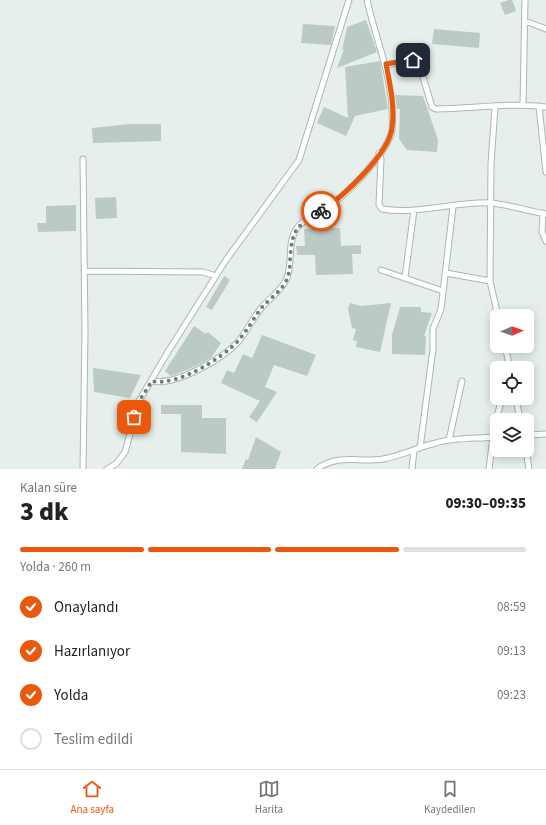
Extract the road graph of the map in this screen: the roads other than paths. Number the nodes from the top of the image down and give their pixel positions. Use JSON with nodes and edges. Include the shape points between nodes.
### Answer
{"nodes":[{"id":1,"x":349,"y":0,"type":"edge"},
{"id":2,"x":366,"y":0,"type":"edge"},
{"id":3,"x":525,"y":0,"type":"edge"},
{"id":4,"x":525,"y":21,"type":"junction"},
{"id":5,"x":546,"y":29,"type":"edge"},
{"id":6,"x":386,"y":64,"type":"junction"},
{"id":7,"x":523,"y":104,"type":"junction"},
{"id":8,"x":539,"y":106,"type":"junction"},
{"id":9,"x":495,"y":107,"type":"junction"},
{"id":10,"x":546,"y":107,"type":"edge"},
{"id":11,"x":379,"y":153,"type":"junction"},
{"id":12,"x":83,"y":158,"type":"dead end"},
{"id":13,"x":546,"y":172,"type":"edge"},
{"id":14,"x":492,"y":203,"type":"junction"},
{"id":15,"x":453,"y":207,"type":"junction"},
{"id":16,"x":414,"y":210,"type":"junction"},
{"id":17,"x":545,"y":213,"type":"edge"},
{"id":18,"x":546,"y":241,"type":"edge"},
{"id":19,"x":381,"y":270,"type":"dead end"},
{"id":20,"x":84,"y":271,"type":"junction"},
{"id":21,"x":446,"y":273,"type":"junction"},
{"id":22,"x":216,"y":276,"type":"junction"},
{"id":23,"x":405,"y":277,"type":"junction"},
{"id":24,"x":490,"y":281,"type":"junction"},
{"id":25,"x":444,"y":291,"type":"junction"},
{"id":26,"x":496,"y":309,"type":"edge"},
{"id":27,"x":152,"y":381,"type":"junction"},
{"id":28,"x":462,"y":381,"type":"dead end"},
{"id":29,"x":546,"y":434,"type":"edge"},
{"id":30,"x":534,"y":435,"type":"edge"},
{"id":31,"x":490,"y":437,"type":"edge"},
{"id":32,"x":449,"y":440,"type":"junction"},
{"id":33,"x":420,"y":448,"type":"junction"},
{"id":34,"x":414,"y":450,"type":"junction"},
{"id":35,"x":491,"y":457,"type":"edge"},
{"id":36,"x":527,"y":457,"type":"edge"},
{"id":37,"x":82,"y":469,"type":"edge"},
{"id":38,"x":107,"y":469,"type":"edge"},
{"id":39,"x":317,"y":469,"type":"edge"},
{"id":40,"x":412,"y":469,"type":"edge"},
{"id":41,"x":489,"y":469,"type":"edge"},
{"id":42,"x":529,"y":469,"type":"edge"}],
"edges":[{"from":1,"to":22,"type":"street","via":[[299,160]]},
{"from":2,"to":6,"type":"street"},
{"from":3,"to":4,"type":"street"},
{"from":4,"to":5,"type":"street"},
{"from":4,"to":7,"type":"street"},
{"from":6,"to":9,"type":"street","via":[[413,60],[417,62],[434,108]]},
{"from":6,"to":11,"type":"street","via":[[391,93],[392,130],[390,138]]},
{"from":7,"to":8,"type":"street"},
{"from":7,"to":9,"type":"street"},
{"from":8,"to":10,"type":"street"},
{"from":8,"to":13,"type":"street"},
{"from":9,"to":14,"type":"street","via":[[491,164]]},
{"from":11,"to":16,"type":"street","via":[[380,207]]},
{"from":11,"to":27,"type":"street","via":[[352,187],[298,227],[292,240],[286,281],[262,307],[238,341],[199,370],[168,381]]},
{"from":12,"to":20,"type":"street"},
{"from":14,"to":15,"type":"street"},
{"from":14,"to":17,"type":"street"},
{"from":14,"to":24,"type":"street"},
{"from":15,"to":16,"type":"street"},
{"from":15,"to":21,"type":"street"},
{"from":16,"to":23,"type":"street"},
{"from":17,"to":18,"type":"street","via":[[542,232]]},
{"from":19,"to":23,"type":"street"},
{"from":20,"to":22,"type":"street","via":[[203,272]]},
{"from":20,"to":37,"type":"street"},
{"from":21,"to":24,"type":"street"},
{"from":21,"to":25,"type":"street"},
{"from":22,"to":27,"type":"street","via":[[168,350]]},
{"from":23,"to":25,"type":"street"},
{"from":24,"to":26,"type":"street"},
{"from":25,"to":33,"type":"street","via":[[433,329]]},
{"from":27,"to":38,"type":"street","via":[[139,401],[125,452],[116,464]]},
{"from":28,"to":32,"type":"street"},
{"from":29,"to":30,"type":"street"},
{"from":31,"to":32,"type":"street"},
{"from":32,"to":33,"type":"street"},
{"from":33,"to":34,"type":"street"},
{"from":34,"to":39,"type":"street","via":[[382,460],[344,459]]},
{"from":34,"to":40,"type":"street"},
{"from":35,"to":41,"type":"street"},
{"from":36,"to":42,"type":"street"}]}
